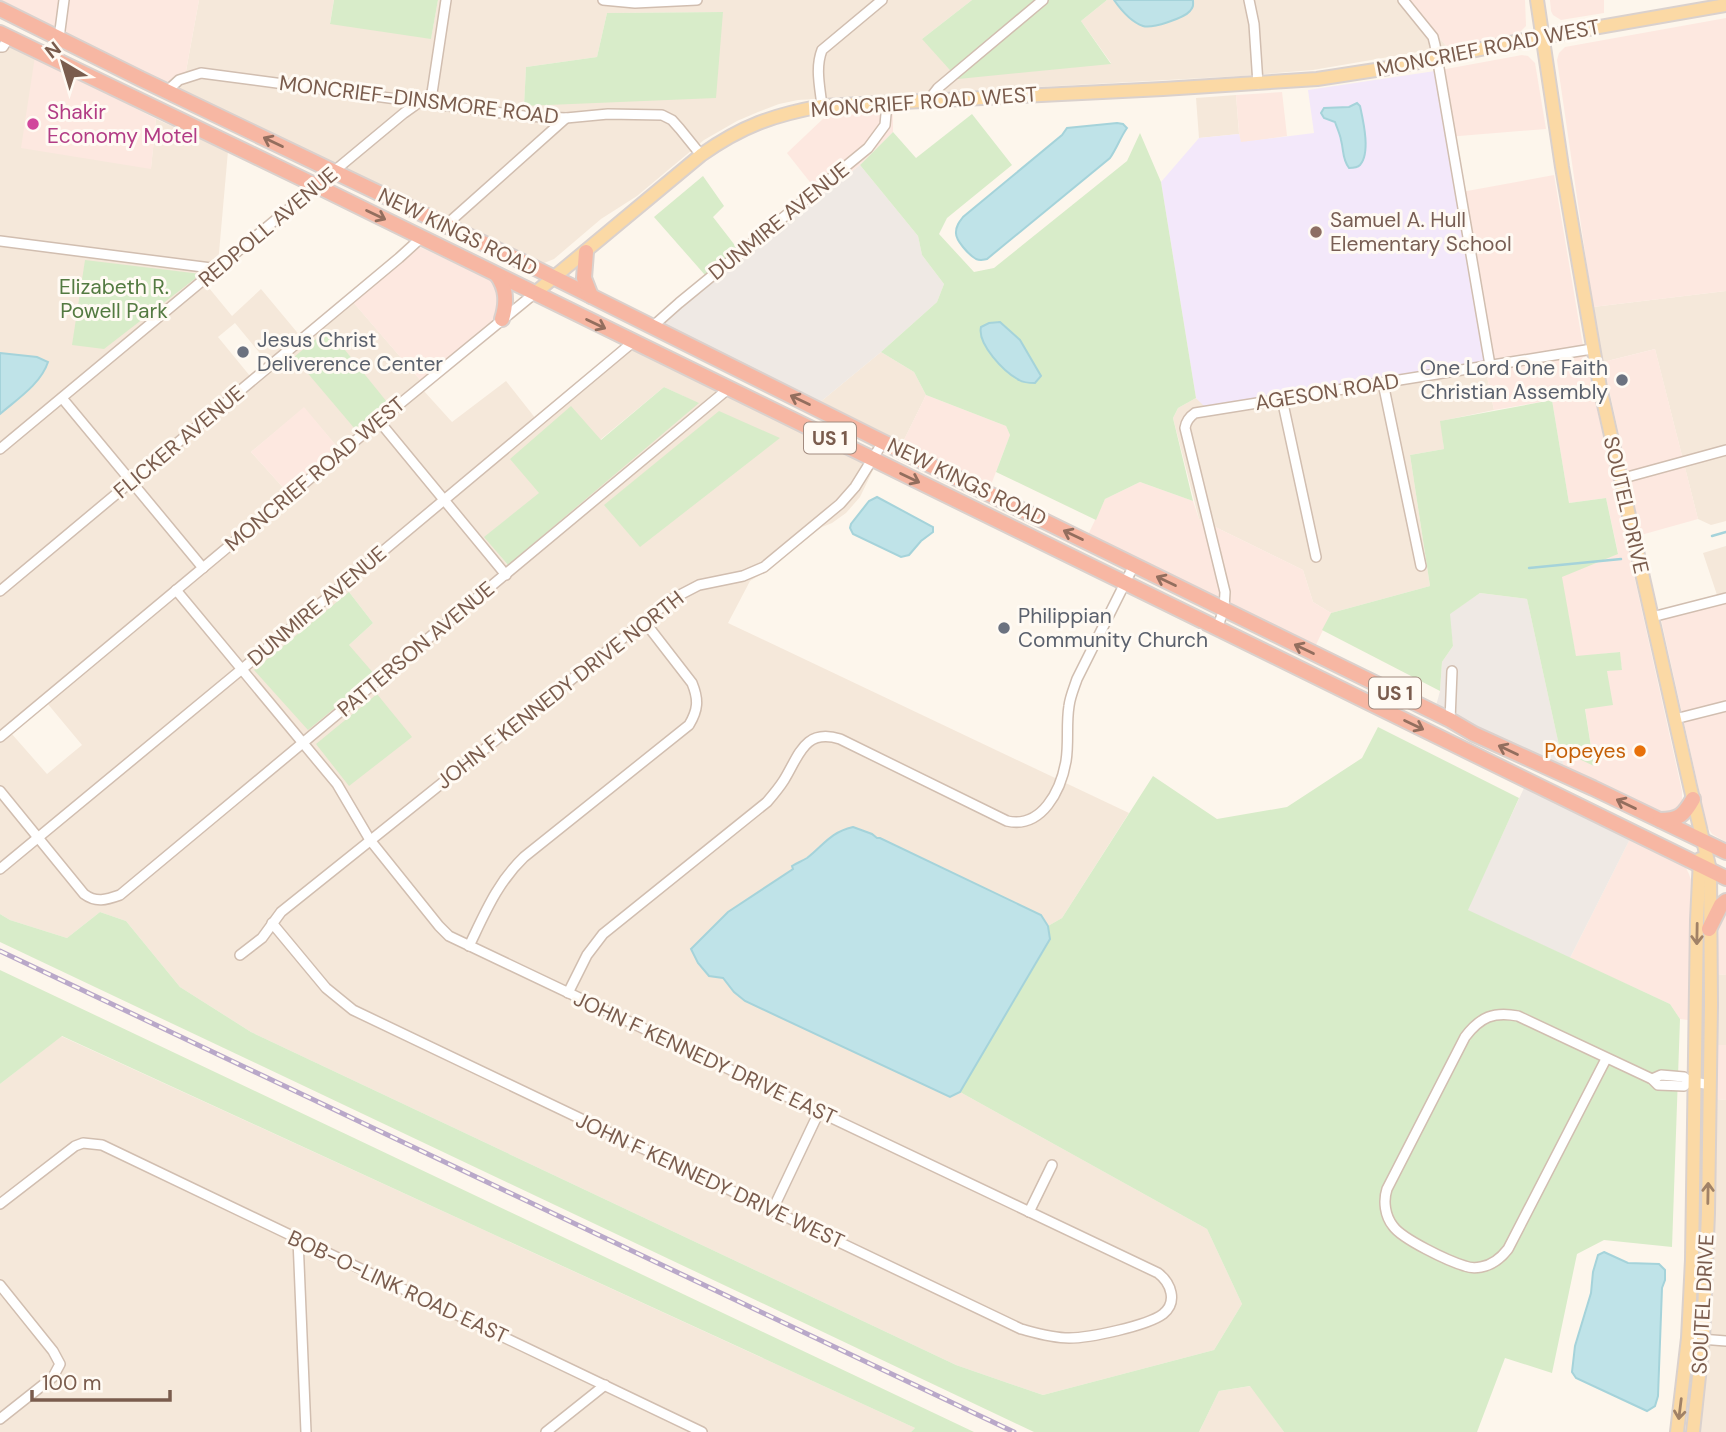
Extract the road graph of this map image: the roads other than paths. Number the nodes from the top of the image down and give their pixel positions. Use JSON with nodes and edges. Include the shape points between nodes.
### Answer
{"nodes":[{"id":1,"x":64,"y":0,"type":"edge"},
{"id":2,"x":446,"y":0,"type":"edge"},
{"id":3,"x":603,"y":0,"type":"edge"},
{"id":4,"x":697,"y":0,"type":"edge"},
{"id":5,"x":882,"y":0,"type":"edge"},
{"id":6,"x":1043,"y":0,"type":"edge"},
{"id":7,"x":1249,"y":0,"type":"edge"},
{"id":8,"x":1402,"y":0,"type":"edge"},
{"id":9,"x":1537,"y":0,"type":"edge"},
{"id":10,"x":1726,"y":5,"type":"edge"},
{"id":11,"x":0,"y":9,"type":"edge"},
{"id":12,"x":1542,"y":37,"type":"junction"},
{"id":13,"x":59,"y":38,"type":"junction"},
{"id":14,"x":3,"y":39,"type":"edge"},
{"id":15,"x":54,"y":58,"type":"junction"},
{"id":16,"x":1437,"y":59,"type":"junction"},
{"id":17,"x":1258,"y":84,"type":"junction"},
{"id":18,"x":167,"y":91,"type":"junction"},
{"id":19,"x":928,"y":101,"type":"junction"},
{"id":20,"x":419,"y":103,"type":"junction"},
{"id":21,"x":887,"y":103,"type":"junction"},
{"id":22,"x":822,"y":106,"type":"junction"},
{"id":23,"x":566,"y":118,"type":"junction"},
{"id":24,"x":701,"y":155,"type":"junction"},
{"id":25,"x":334,"y":172,"type":"junction"},
{"id":26,"x":317,"y":186,"type":"junction"},
{"id":27,"x":446,"y":225,"type":"junction"},
{"id":28,"x":421,"y":238,"type":"junction"},
{"id":29,"x":0,"y":241,"type":"edge"},
{"id":30,"x":586,"y":252,"type":"junction"},
{"id":31,"x":219,"y":269,"type":"junction"},
{"id":32,"x":496,"y":274,"type":"junction"},
{"id":33,"x":554,"y":278,"type":"junction"},
{"id":34,"x":535,"y":293,"type":"junction"},
{"id":35,"x":591,"y":296,"type":"junction"},
{"id":36,"x":502,"y":318,"type":"junction"},
{"id":37,"x":652,"y":327,"type":"junction"},
{"id":38,"x":633,"y":342,"type":"junction"},
{"id":39,"x":1592,"y":349,"type":"junction"},
{"id":40,"x":1490,"y":365,"type":"junction"},
{"id":41,"x":1383,"y":383,"type":"junction"},
{"id":42,"x":728,"y":389,"type":"junction"},
{"id":43,"x":62,"y":398,"type":"junction"},
{"id":44,"x":1282,"y":399,"type":"junction"},
{"id":45,"x":379,"y":421,"type":"junction"},
{"id":46,"x":883,"y":442,"type":"junction"},
{"id":47,"x":0,"y":449,"type":"edge"},
{"id":48,"x":1726,"y":450,"type":"edge"},
{"id":49,"x":872,"y":459,"type":"junction"},
{"id":50,"x":1620,"y":479,"type":"junction"},
{"id":51,"x":132,"y":482,"type":"junction"},
{"id":52,"x":444,"y":499,"type":"junction"},
{"id":53,"x":1316,"y":557,"type":"dead end"},
{"id":54,"x":1134,"y":565,"type":"junction"},
{"id":55,"x":1421,"y":566,"type":"dead end"},
{"id":56,"x":203,"y":568,"type":"junction"},
{"id":57,"x":506,"y":575,"type":"junction"},
{"id":58,"x":1125,"y":583,"type":"junction"},
{"id":59,"x":176,"y":590,"type":"junction"},
{"id":60,"x":0,"y":591,"type":"edge"},
{"id":61,"x":1726,"y":598,"type":"edge"},
{"id":62,"x":1224,"y":609,"type":"junction"},
{"id":63,"x":1652,"y":617,"type":"junction"},
{"id":64,"x":644,"y":621,"type":"junction"},
{"id":65,"x":1217,"y":629,"type":"junction"},
{"id":66,"x":242,"y":669,"type":"junction"},
{"id":67,"x":1452,"y":671,"type":"dead end"},
{"id":68,"x":1726,"y":706,"type":"edge"},
{"id":69,"x":1675,"y":719,"type":"junction"},
{"id":70,"x":1450,"y":720,"type":"junction"},
{"id":71,"x":1474,"y":734,"type":"junction"},
{"id":72,"x":0,"y":737,"type":"edge"},
{"id":73,"x":303,"y":742,"type":"junction"},
{"id":74,"x":1461,"y":748,"type":"junction"},
{"id":75,"x":0,"y":791,"type":"edge"},
{"id":76,"x":1693,"y":799,"type":"junction"},
{"id":77,"x":1660,"y":821,"type":"junction"},
{"id":78,"x":38,"y":837,"type":"junction"},
{"id":79,"x":370,"y":840,"type":"junction"},
{"id":80,"x":1703,"y":841,"type":"junction"},
{"id":81,"x":1726,"y":852,"type":"edge"},
{"id":82,"x":1705,"y":868,"type":"junction"},
{"id":83,"x":0,"y":869,"type":"edge"},
{"id":84,"x":1726,"y":878,"type":"edge"},
{"id":85,"x":1726,"y":901,"type":"edge"},
{"id":86,"x":272,"y":923,"type":"junction"},
{"id":87,"x":1709,"y":929,"type":"junction"},
{"id":88,"x":469,"y":946,"type":"junction"},
{"id":89,"x":240,"y":955,"type":"dead end"},
{"id":90,"x":568,"y":993,"type":"junction"},
{"id":91,"x":1606,"y":1059,"type":"junction"},
{"id":92,"x":1692,"y":1082,"type":"junction"},
{"id":93,"x":1710,"y":1085,"type":"junction"},
{"id":94,"x":819,"y":1112,"type":"junction"},
{"id":95,"x":1052,"y":1166,"type":"dead end"},
{"id":96,"x":0,"y":1204,"type":"edge"},
{"id":97,"x":772,"y":1211,"type":"junction"},
{"id":98,"x":1029,"y":1212,"type":"junction"},
{"id":99,"x":298,"y":1239,"type":"junction"},
{"id":100,"x":0,"y":1285,"type":"edge"},
{"id":101,"x":1171,"y":1292,"type":"joint"},
{"id":102,"x":1688,"y":1338,"type":"junction"},
{"id":103,"x":1703,"y":1339,"type":"junction"},
{"id":104,"x":1726,"y":1341,"type":"edge"},
{"id":105,"x":605,"y":1385,"type":"junction"},
{"id":106,"x":0,"y":1419,"type":"edge"},
{"id":107,"x":306,"y":1432,"type":"edge"},
{"id":108,"x":546,"y":1432,"type":"edge"},
{"id":109,"x":702,"y":1432,"type":"edge"},
{"id":110,"x":1677,"y":1432,"type":"edge"},
{"id":111,"x":1693,"y":1432,"type":"edge"}],
"edges":[{"from":1,"to":13,"type":"street"},
{"from":2,"to":20,"type":"street","name":"REDPOLL AVENUE","via":[[432,93]]},
{"from":3,"to":4,"type":"street"},
{"from":5,"to":22,"type":"street","via":[[822,50],[818,68]]},
{"from":6,"to":19,"type":"street"},
{"from":7,"to":17,"type":"street"},
{"from":8,"to":16,"type":"street","via":[[1433,37]]},
{"from":9,"to":12,"type":"main road","name":"SOUTEL DRIVE"},
{"from":10,"to":12,"type":"main road","name":"MONCRIEF ROAD WEST"},
{"from":11,"to":13,"type":"highway","name":"NEW KINGS ROAD","number":"US 1"},
{"from":12,"to":16,"type":"main road","name":"MONCRIEF ROAD WEST"},
{"from":12,"to":39,"type":"main road","name":"SOUTEL DRIVE"},
{"from":13,"to":15,"type":"street"},
{"from":13,"to":18,"type":"highway","name":"NEW KINGS ROAD","number":"US 1"},
{"from":14,"to":15,"type":"highway","name":"NEW KINGS ROAD","number":"US 1"},
{"from":15,"to":26,"type":"highway","name":"NEW KINGS ROAD","number":"US 1"},
{"from":16,"to":17,"type":"main road","name":"MONCRIEF ROAD WEST"},
{"from":16,"to":40,"type":"street"},
{"from":17,"to":19,"type":"main road","name":"MONCRIEF ROAD WEST"},
{"from":18,"to":20,"type":"street","name":"MONCRIEF-DINSMORE ROAD","via":[[179,80],[201,72]]},
{"from":25,"to":18,"type":"highway","name":"NEW KINGS ROAD","number":"US 1","one_way":true},
{"from":19,"to":21,"type":"main road","name":"MONCRIEF ROAD WEST"},
{"from":20,"to":23,"type":"street","name":"MONCRIEF-DINSMORE ROAD"},
{"from":20,"to":25,"type":"street","name":"REDPOLL AVENUE"},
{"from":21,"to":22,"type":"main road","name":"MONCRIEF ROAD WEST"},
{"from":21,"to":37,"type":"street","name":"DUNMIRE AVENUE","via":[[885,125],[868,148]]},
{"from":22,"to":24,"type":"main road","name":"MONCRIEF ROAD WEST","via":[[765,119]]},
{"from":23,"to":24,"type":"street","name":"MONCRIEF-DINSMORE ROAD","via":[[662,114]]},
{"from":23,"to":27,"type":"street"},
{"from":24,"to":30,"type":"main road","name":"MONCRIEF ROAD WEST"},
{"from":25,"to":26,"type":"street","name":"REDPOLL AVENUE"},
{"from":25,"to":27,"type":"highway","name":"NEW KINGS ROAD","number":"US 1"},
{"from":26,"to":28,"type":"highway","name":"NEW KINGS ROAD","number":"US 1","one_way":true},
{"from":26,"to":31,"type":"street","name":"REDPOLL AVENUE"},
{"from":27,"to":33,"type":"highway","name":"NEW KINGS ROAD","number":"US 1"},
{"from":28,"to":32,"type":"highway","name":"NEW KINGS ROAD","number":"US 1"},
{"from":28,"to":51,"type":"street","name":"FLICKER AVENUE"},
{"from":29,"to":31,"type":"street"},
{"from":30,"to":33,"type":"main road","name":"MONCRIEF ROAD WEST"},
{"from":30,"to":35,"type":"highway","via":[[584,278]]},
{"from":31,"to":43,"type":"street","name":"REDPOLL AVENUE"},
{"from":32,"to":34,"type":"highway","name":"NEW KINGS ROAD","number":"US 1"},
{"from":32,"to":36,"type":"highway","via":[[505,293]]},
{"from":33,"to":34,"type":"main road","name":"MONCRIEF ROAD WEST"},
{"from":33,"to":35,"type":"highway","name":"NEW KINGS ROAD","number":"US 1"},
{"from":34,"to":36,"type":"street","name":"MONCRIEF ROAD WEST"},
{"from":34,"to":38,"type":"highway","name":"NEW KINGS ROAD","number":"US 1","one_way":true},
{"from":35,"to":37,"type":"highway","name":"NEW KINGS ROAD","number":"US 1"},
{"from":36,"to":45,"type":"street","name":"MONCRIEF ROAD WEST"},
{"from":46,"to":37,"type":"highway","name":"NEW KINGS ROAD","number":"US 1","one_way":true},
{"from":38,"to":42,"type":"highway","name":"NEW KINGS ROAD","number":"US 1"},
{"from":38,"to":52,"type":"street","name":"DUNMIRE AVENUE"},
{"from":39,"to":40,"type":"street","name":"AGESON ROAD"},
{"from":39,"to":50,"type":"main road","name":"SOUTEL DRIVE"},
{"from":40,"to":41,"type":"street","name":"AGESON ROAD"},
{"from":41,"to":44,"type":"street","name":"AGESON ROAD"},
{"from":41,"to":55,"type":"street"},
{"from":42,"to":49,"type":"highway","name":"NEW KINGS ROAD","number":"US 1"},
{"from":42,"to":57,"type":"street","name":"PATTERSON AVENUE"},
{"from":43,"to":47,"type":"street","name":"REDPOLL AVENUE"},
{"from":43,"to":51,"type":"street"},
{"from":44,"to":53,"type":"street"},
{"from":44,"to":62,"type":"street","name":"AGESON ROAD","via":[[1195,413],[1185,428],[1225,592]]},
{"from":45,"to":52,"type":"street"},
{"from":45,"to":56,"type":"street","name":"MONCRIEF ROAD WEST"},
{"from":46,"to":49,"type":"street","name":"JOHN F KENNEDY DRIVE NORTH"},
{"from":54,"to":46,"type":"highway","name":"NEW KINGS ROAD","number":"US 1","one_way":true},
{"from":48,"to":50,"type":"street"},
{"from":49,"to":58,"type":"highway","name":"NEW KINGS ROAD","number":"US 1","one_way":true},
{"from":49,"to":64,"type":"street","name":"JOHN F KENNEDY DRIVE NORTH","via":[[841,505],[764,567],[685,591]]},
{"from":50,"to":63,"type":"main road","name":"SOUTEL DRIVE"},
{"from":51,"to":56,"type":"street"},
{"from":51,"to":60,"type":"street","name":"FLICKER AVENUE"},
{"from":52,"to":57,"type":"street"},
{"from":52,"to":66,"type":"street","name":"DUNMIRE AVENUE"},
{"from":54,"to":58,"type":"street"},
{"from":62,"to":54,"type":"highway","name":"NEW KINGS ROAD","number":"US 1","one_way":true},
{"from":56,"to":59,"type":"street","name":"MONCRIEF ROAD WEST"},
{"from":57,"to":73,"type":"street","name":"PATTERSON AVENUE"},
{"from":58,"to":65,"type":"highway","name":"NEW KINGS ROAD","number":"US 1"},
{"from":58,"to":90,"type":"street","via":[[1077,679],[1069,706],[1063,773],[1039,815],[1022,822],[1007,821],[840,739],[821,736],[798,753],[767,803],[603,934]]},
{"from":59,"to":66,"type":"street","name":"JOHN F KENNEDY DRIVE EAST"},
{"from":59,"to":72,"type":"street","name":"MONCRIEF ROAD WEST"},
{"from":61,"to":63,"type":"street"},
{"from":62,"to":65,"type":"street"},
{"from":70,"to":62,"type":"highway","name":"NEW KINGS ROAD","number":"US 1","one_way":true},
{"from":63,"to":69,"type":"main road","name":"SOUTEL DRIVE"},
{"from":64,"to":79,"type":"street","name":"JOHN F KENNEDY DRIVE NORTH"},
{"from":64,"to":88,"type":"street","via":[[692,683],[698,706],[694,717],[512,868]]},
{"from":65,"to":74,"type":"highway","name":"NEW KINGS ROAD","number":"US 1","one_way":true},
{"from":66,"to":73,"type":"street","name":"JOHN F KENNEDY DRIVE EAST"},
{"from":66,"to":78,"type":"street","name":"DUNMIRE AVENUE"},
{"from":67,"to":70,"type":"street"},
{"from":68,"to":69,"type":"street"},
{"from":69,"to":76,"type":"main road","name":"SOUTEL DRIVE"},
{"from":70,"to":71,"type":"highway","name":"NEW KINGS ROAD","number":"US 1"},
{"from":71,"to":74,"type":"street"},
{"from":77,"to":71,"type":"highway","name":"NEW KINGS ROAD","number":"US 1","one_way":true},
{"from":73,"to":78,"type":"street","name":"PATTERSON AVENUE","via":[[120,895],[91,899]]},
{"from":73,"to":79,"type":"street","name":"JOHN F KENNEDY DRIVE EAST","via":[[337,784]]},
{"from":74,"to":82,"type":"highway","name":"NEW KINGS ROAD","number":"US 1"},
{"from":75,"to":78,"type":"street"},
{"from":76,"to":77,"type":"highway","via":[[1678,818]]},
{"from":76,"to":80,"type":"main road","name":"SOUTEL DRIVE"},
{"from":77,"to":80,"type":"highway","name":"NEW KINGS ROAD","number":"US 1"},
{"from":78,"to":83,"type":"street","name":"DUNMIRE AVENUE"},
{"from":79,"to":86,"type":"street","name":"JOHN F KENNEDY DRIVE NORTH"},
{"from":79,"to":88,"type":"street","name":"JOHN F KENNEDY DRIVE EAST","via":[[439,926]]},
{"from":80,"to":81,"type":"highway","name":"NEW KINGS ROAD","number":"US 1"},
{"from":80,"to":82,"type":"main road","name":"SOUTEL DRIVE"},
{"from":82,"to":84,"type":"highway","name":"NEW KINGS ROAD","number":"US 1"},
{"from":82,"to":87,"type":"main road","name":"SOUTEL DRIVE"},
{"from":82,"to":92,"type":"main road","name":"SOUTEL DRIVE","one_way":true},
{"from":85,"to":87,"type":"highway"},
{"from":86,"to":89,"type":"street","name":"JOHN F KENNEDY DRIVE NORTH","via":[[262,938]]},
{"from":86,"to":97,"type":"street","name":"JOHN F KENNEDY DRIVE WEST","via":[[326,988],[353,1010]]},
{"from":87,"to":93,"type":"main road","name":"SOUTEL DRIVE"},
{"from":88,"to":90,"type":"street","name":"JOHN F KENNEDY DRIVE EAST"},
{"from":90,"to":94,"type":"street","name":"JOHN F KENNEDY DRIVE EAST"},
{"from":91,"to":91,"type":"street","via":[[1518,1016],[1495,1014],[1472,1027],[1387,1189],[1385,1205],[1392,1226],[1400,1235],[1467,1267],[1490,1265],[1500,1258]]},
{"from":91,"to":92,"type":"street","via":[[1658,1085]]},
{"from":92,"to":93,"type":"street"},
{"from":92,"to":102,"type":"main road","name":"SOUTEL DRIVE"},
{"from":103,"to":93,"type":"main road","name":"SOUTEL DRIVE","one_way":true},
{"from":94,"to":97,"type":"street"},
{"from":94,"to":98,"type":"street","name":"JOHN F KENNEDY DRIVE EAST"},
{"from":95,"to":98,"type":"street"},
{"from":96,"to":99,"type":"street","name":"BOB-O-LINK ROAD EAST","via":[[68,1150],[93,1143]]},
{"from":97,"to":101,"type":"street","name":"JOHN F KENNEDY DRIVE WEST","via":[[1021,1329],[1045,1335],[1101,1335],[1150,1320],[1168,1308]]},
{"from":98,"to":101,"type":"street","name":"JOHN F KENNEDY DRIVE EAST","via":[[1158,1273]]},
{"from":99,"to":105,"type":"street","name":"BOB-O-LINK ROAD EAST"},
{"from":99,"to":107,"type":"street"},
{"from":100,"to":106,"type":"street","via":[[60,1364],[53,1377]]},
{"from":102,"to":103,"type":"street"},
{"from":102,"to":110,"type":"main road","name":"SOUTEL DRIVE","one_way":true},
{"from":103,"to":104,"type":"street"},
{"from":103,"to":111,"type":"main road","name":"SOUTEL DRIVE"},
{"from":105,"to":108,"type":"street"},
{"from":105,"to":109,"type":"street","name":"BOB-O-LINK ROAD EAST"}]}
